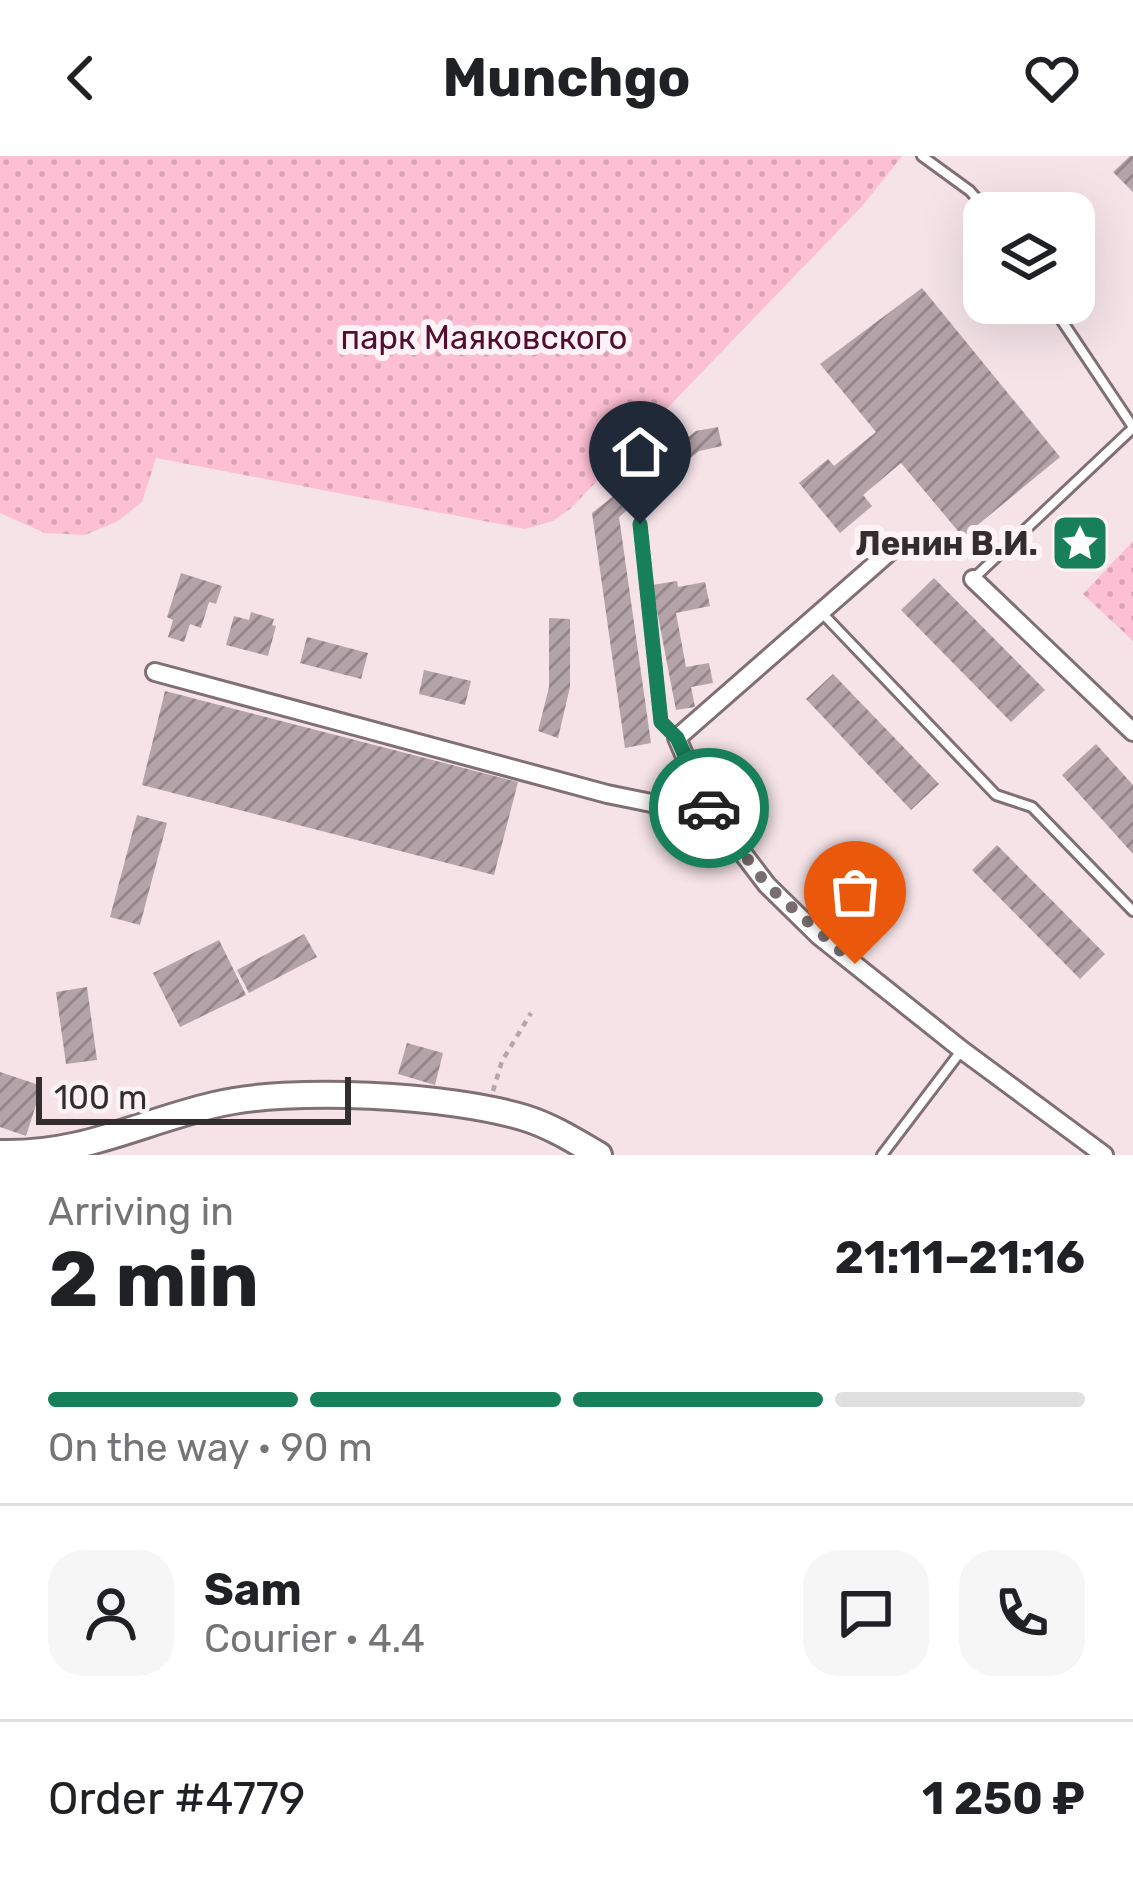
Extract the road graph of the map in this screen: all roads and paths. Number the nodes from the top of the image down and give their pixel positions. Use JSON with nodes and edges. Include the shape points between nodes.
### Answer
{"nodes":[{"id":1,"x":922,"y":156,"type":"edge"},
{"id":2,"x":971,"y":192,"type":"edge"},
{"id":3,"x":1064,"y":324,"type":"edge"},
{"id":4,"x":1133,"y":428,"type":"edge"},
{"id":5,"x":640,"y":524,"type":"dead end"},
{"id":6,"x":894,"y":548,"type":"dead end"},
{"id":7,"x":973,"y":578,"type":"joint"},
{"id":8,"x":821,"y":612,"type":"junction"},
{"id":9,"x":155,"y":672,"type":"dead end"},
{"id":10,"x":1133,"y":732,"type":"edge"},
{"id":11,"x":677,"y":738,"type":"junction"},
{"id":12,"x":706,"y":805,"type":"junction"},
{"id":13,"x":1133,"y":911,"type":"edge"},
{"id":14,"x":531,"y":1013,"type":"dead end"},
{"id":15,"x":962,"y":1050,"type":"junction"},
{"id":16,"x":491,"y":1109,"type":"junction"},
{"id":17,"x":0,"y":1153,"type":"edge"},
{"id":18,"x":599,"y":1155,"type":"edge"},
{"id":19,"x":882,"y":1155,"type":"edge"},
{"id":20,"x":1104,"y":1155,"type":"edge"}],
"edges":[{"from":1,"to":2,"type":"lane"},
{"from":3,"to":4,"type":"lane"},
{"from":4,"to":7,"type":"lane"},
{"from":5,"to":11,"type":"lane","via":[[661,722]]},
{"from":6,"to":8,"type":"street"},
{"from":7,"to":10,"type":"street"},
{"from":8,"to":11,"type":"street"},
{"from":8,"to":13,"type":"lane","via":[[996,795],[1032,807]]},
{"from":9,"to":12,"type":"street","via":[[607,794],[676,808]]},
{"from":11,"to":12,"type":"street"},
{"from":12,"to":15,"type":"street","via":[[767,885],[819,936]]},
{"from":14,"to":16,"type":"path","via":[[502,1061]]},
{"from":15,"to":19,"type":"lane"},
{"from":15,"to":20,"type":"street"},
{"from":16,"to":17,"type":"street","via":[[270,1096],[182,1113],[95,1144]]},
{"from":16,"to":18,"type":"street","via":[[541,1123]]}]}
